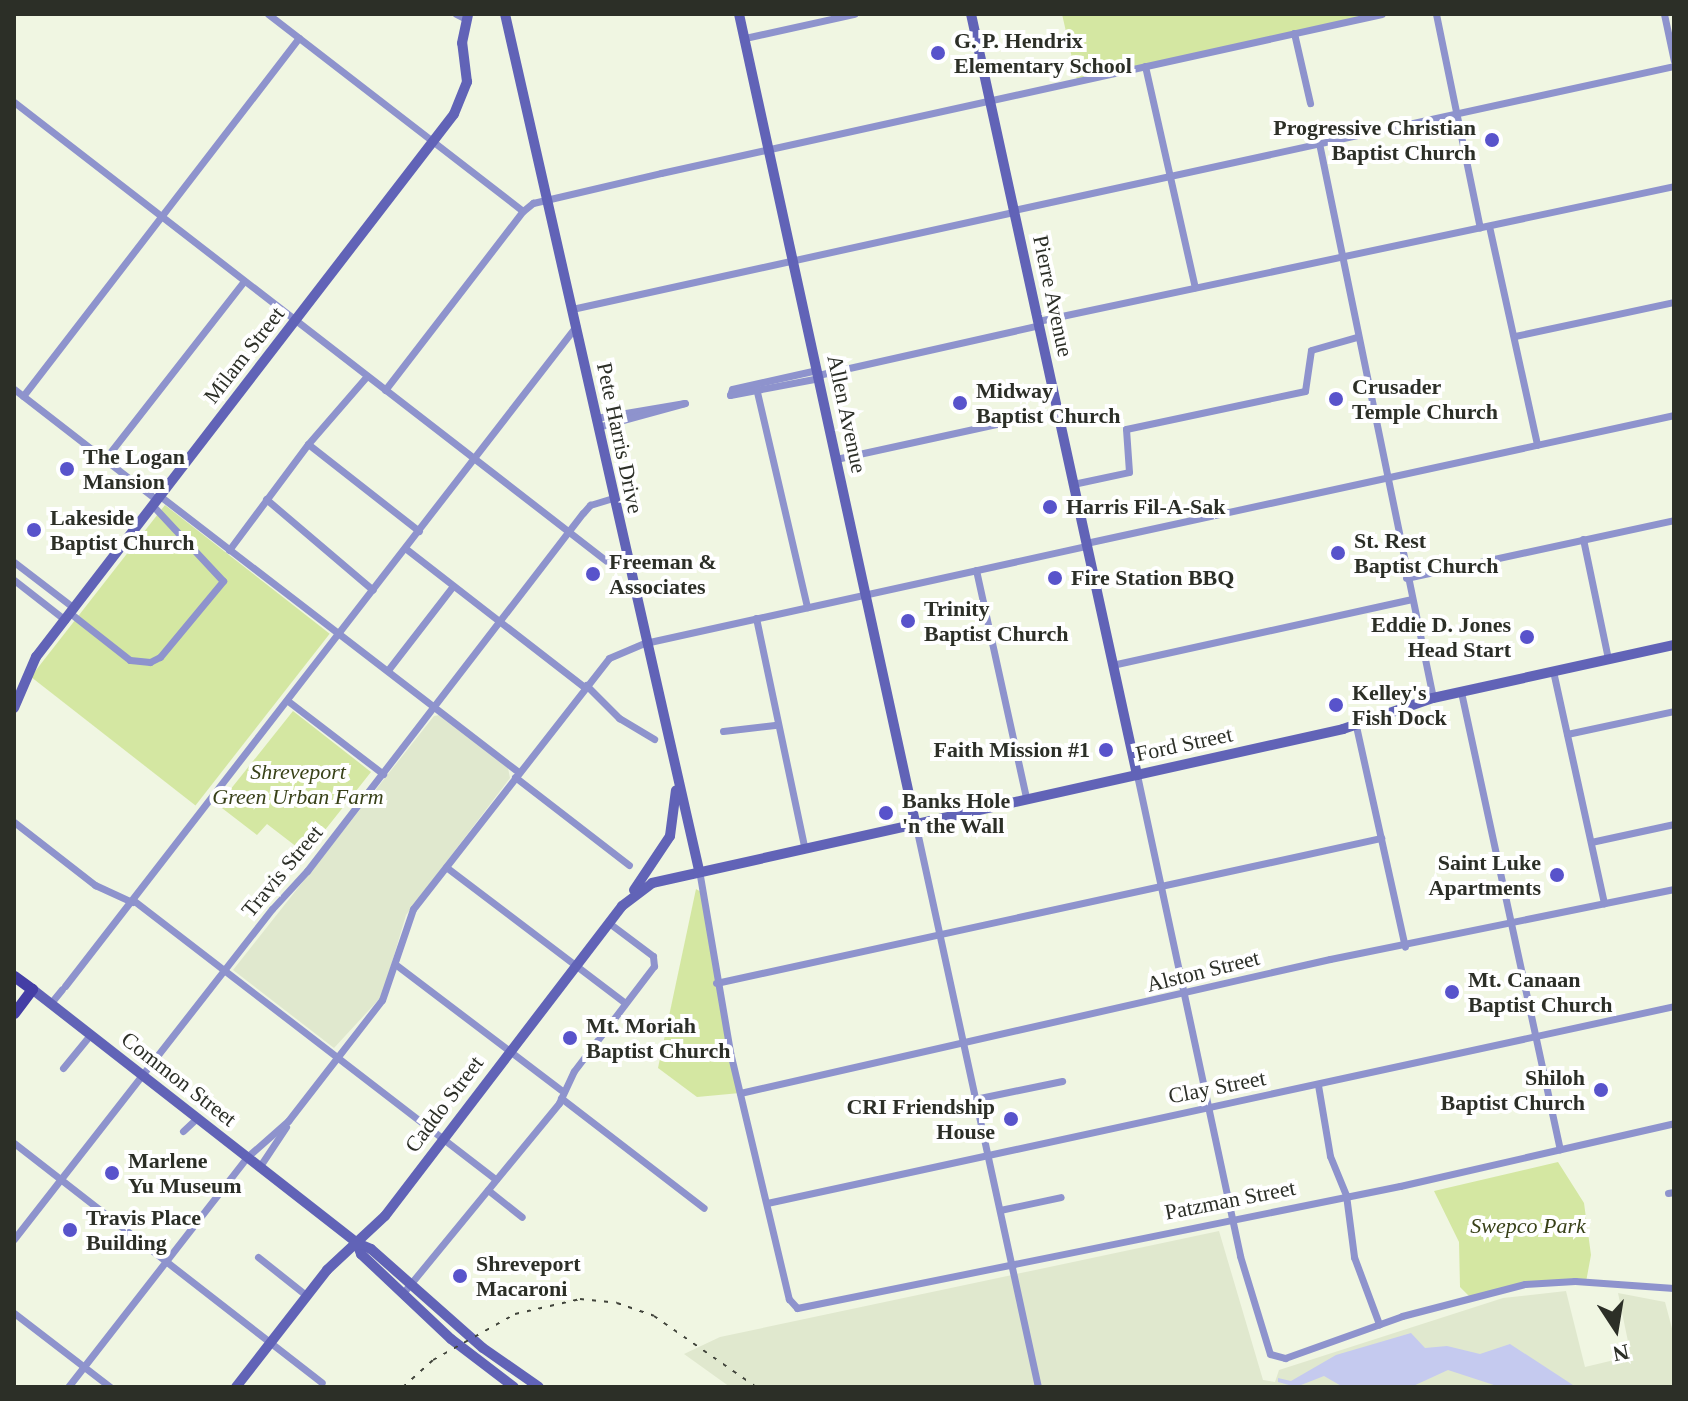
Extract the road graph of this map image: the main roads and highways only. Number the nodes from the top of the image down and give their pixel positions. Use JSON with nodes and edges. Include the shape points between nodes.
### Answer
{"nodes":[{"id":1,"x":505,"y":14,"type":"edge"},
{"id":2,"x":739,"y":14,"type":"edge"},
{"id":3,"x":971,"y":14,"type":"edge"},
{"id":4,"x":463,"y":16,"type":"edge"},
{"id":5,"x":1674,"y":645,"type":"edge"},
{"id":6,"x":14,"y":708,"type":"edge"},
{"id":7,"x":1137,"y":775,"type":"junction"},
{"id":8,"x":676,"y":776,"type":"junction"},
{"id":9,"x":915,"y":822,"type":"junction"},
{"id":10,"x":699,"y":870,"type":"junction"},
{"id":11,"x":622,"y":906,"type":"junction"},
{"id":12,"x":14,"y":976,"type":"edge"},
{"id":13,"x":32,"y":989,"type":"junction"},
{"id":14,"x":14,"y":1013,"type":"edge"},
{"id":15,"x":357,"y":1243,"type":"junction"},
{"id":16,"x":236,"y":1387,"type":"edge"},
{"id":17,"x":514,"y":1387,"type":"edge"},
{"id":18,"x":539,"y":1387,"type":"edge"}],
"edges":[{"from":1,"to":8,"type":"main road","name":"Pete Harris Drive"},
{"from":2,"to":9,"type":"main road","name":"Allen Avenue"},
{"from":3,"to":7,"type":"main road","name":"Pierre Avenue"},
{"from":4,"to":6,"type":"main road","name":"Milam Street","via":[[466,90],[434,142],[30,665]]},
{"from":5,"to":7,"type":"main road","name":"Ford Street","via":[[1433,698],[1356,726]]},
{"from":7,"to":9,"type":"main road","name":"Ford Street"},
{"from":8,"to":10,"type":"main road","name":"Pete Harris Drive"},
{"from":8,"to":11,"type":"main road","via":[[670,836]]},
{"from":9,"to":10,"type":"main road","name":"Ford Street"},
{"from":10,"to":11,"type":"main road","name":"Caddo Street","via":[[652,883]]},
{"from":11,"to":15,"type":"main road","name":"Caddo Street","via":[[385,1216]]},
{"from":12,"to":13,"type":"main road","name":"Common Street"},
{"from":13,"to":14,"type":"main road"},
{"from":13,"to":15,"type":"main road","name":"Common Street"},
{"from":15,"to":16,"type":"main road","name":"Caddo Street","via":[[306,1295]]},
{"from":15,"to":17,"type":"main road","name":"Common Street","via":[[451,1339]]},
{"from":15,"to":18,"type":"main road","name":"Common Street","via":[[371,1249],[483,1348]]}]}
